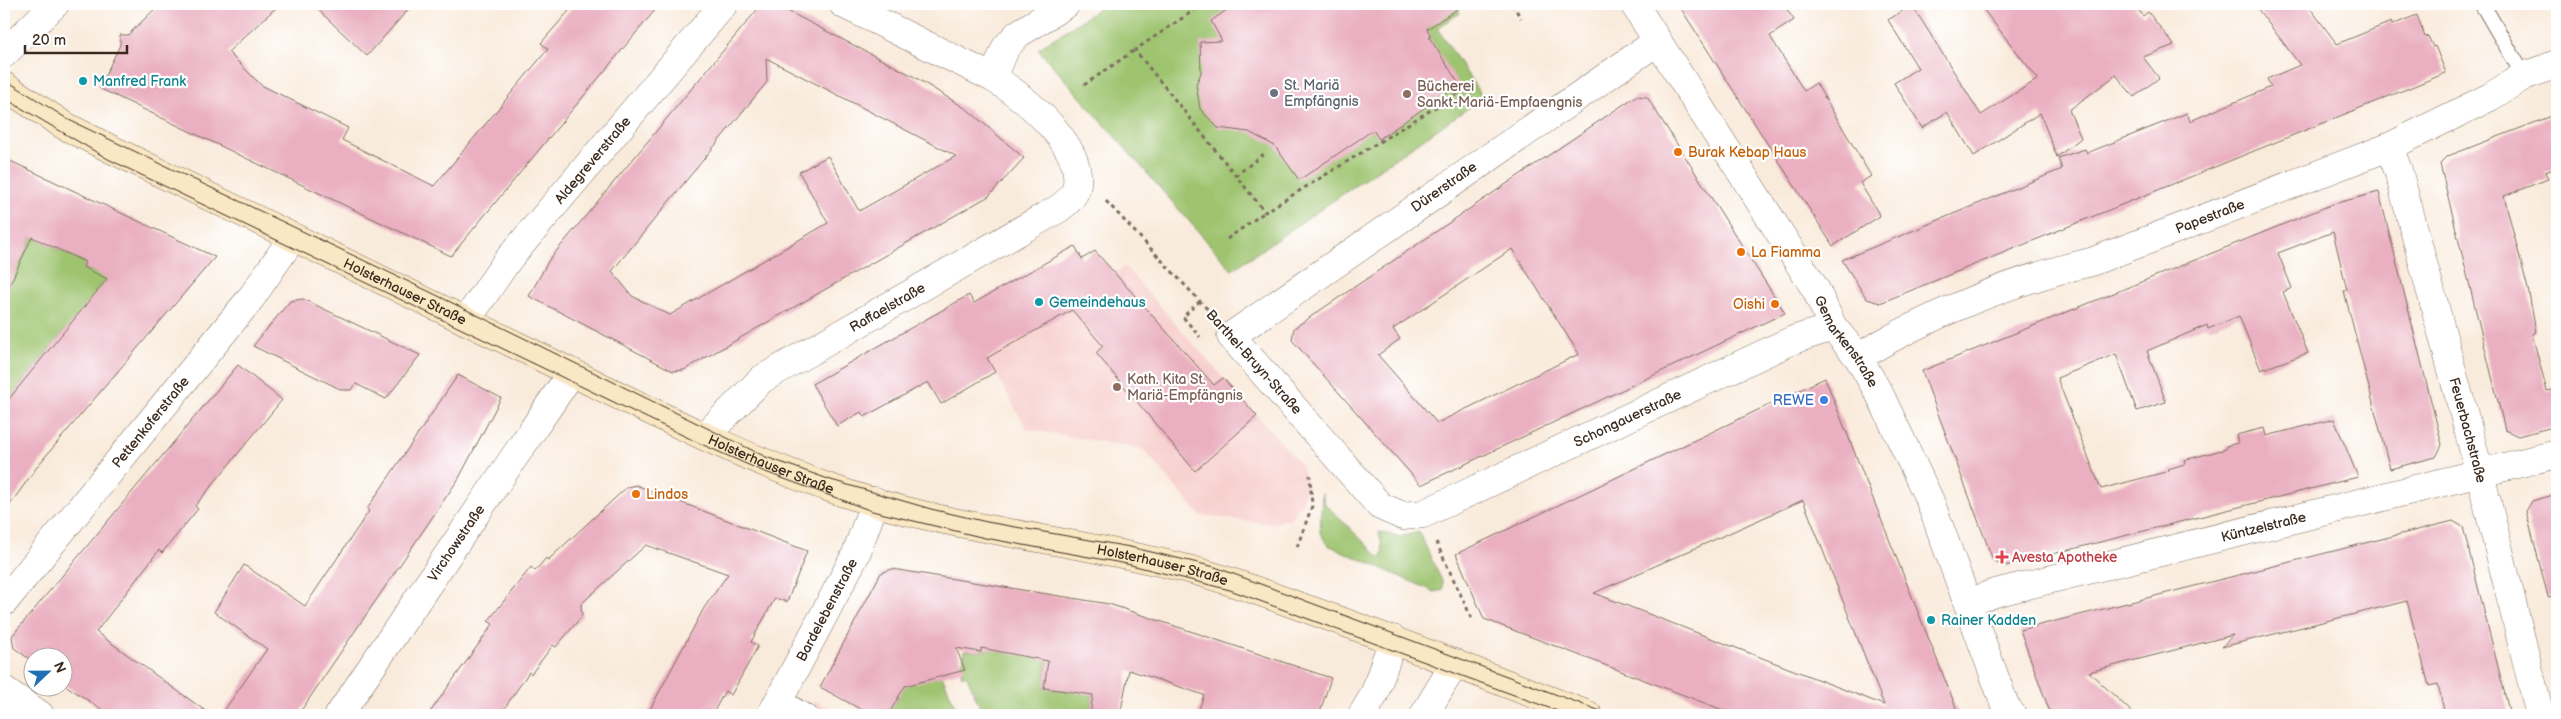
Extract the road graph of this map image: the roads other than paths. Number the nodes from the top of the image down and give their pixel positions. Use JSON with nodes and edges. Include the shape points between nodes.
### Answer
{"nodes":[{"id":1,"x":56,"y":4,"type":"edge"},
{"id":2,"x":724,"y":4,"type":"edge"},
{"id":3,"x":843,"y":4,"type":"edge"},
{"id":4,"x":1066,"y":4,"type":"edge"},
{"id":5,"x":1634,"y":4,"type":"edge"},
{"id":6,"x":2482,"y":4,"type":"edge"},
{"id":7,"x":1658,"y":41,"type":"junction"},
{"id":8,"x":4,"y":54,"type":"edge"},
{"id":9,"x":2557,"y":64,"type":"edge"},
{"id":10,"x":2524,"y":76,"type":"junction"},
{"id":11,"x":993,"y":78,"type":"junction"},
{"id":12,"x":4,"y":86,"type":"edge"},
{"id":13,"x":2389,"y":147,"type":"junction"},
{"id":14,"x":293,"y":238,"type":"junction"},
{"id":15,"x":466,"y":321,"type":"junction"},
{"id":16,"x":1833,"y":327,"type":"junction"},
{"id":17,"x":1231,"y":336,"type":"joint"},
{"id":18,"x":1858,"y":357,"type":"junction"},
{"id":19,"x":572,"y":372,"type":"junction"},
{"id":20,"x":706,"y":436,"type":"junction"},
{"id":21,"x":2557,"y":454,"type":"edge"},
{"id":22,"x":2480,"y":474,"type":"junction"},
{"id":23,"x":875,"y":501,"type":"junction"},
{"id":24,"x":1423,"y":514,"type":"joint"},
{"id":25,"x":4,"y":602,"type":"edge"},
{"id":26,"x":1969,"y":602,"type":"junction"},
{"id":27,"x":1393,"y":640,"type":"junction"},
{"id":28,"x":1454,"y":664,"type":"junction"},
{"id":29,"x":4,"y":690,"type":"edge"},
{"id":30,"x":776,"y":706,"type":"edge"},
{"id":31,"x":2008,"y":712,"type":"edge"},
{"id":32,"x":40,"y":715,"type":"edge"},
{"id":33,"x":339,"y":715,"type":"edge"},
{"id":34,"x":811,"y":715,"type":"edge"},
{"id":35,"x":1362,"y":715,"type":"edge"},
{"id":36,"x":1424,"y":715,"type":"edge"},
{"id":37,"x":1588,"y":715,"type":"edge"},
{"id":38,"x":2540,"y":715,"type":"edge"}],
"edges":[{"from":1,"to":8,"type":"street"},
{"from":2,"to":15,"type":"street","name":"Aldegreverstraße","via":[[507,260]]},
{"from":3,"to":11,"type":"street"},
{"from":4,"to":11,"type":"street","via":[[1018,34],[1006,47]]},
{"from":5,"to":7,"type":"street","name":"Gemarkenstraße"},
{"from":6,"to":10,"type":"lane"},
{"from":7,"to":16,"type":"street","name":"Gemarkenstraße","via":[[1816,290]]},
{"from":7,"to":17,"type":"street","name":"Dürerstraße"},
{"from":9,"to":10,"type":"street","name":"Papestraße"},
{"from":10,"to":13,"type":"street","name":"Papestraße","via":[[2490,97]]},
{"from":11,"to":20,"type":"street","name":"Raffaelstraße","via":[[1013,90],[1056,132],[1077,170],[1076,190],[1070,200],[762,379]]},
{"from":12,"to":14,"type":"main road","name":"Holsterhauser Straße","via":[[65,126]]},
{"from":13,"to":18,"type":"street","name":"Papestraße","via":[[2090,262],[2043,272],[1900,332]]},
{"from":13,"to":22,"type":"street","name":"Feuerbachstraße","via":[[2398,170]]},
{"from":14,"to":15,"type":"main road","name":"Holsterhauser Straße"},
{"from":14,"to":25,"type":"street","name":"Pettenkoferstraße","via":[[251,298]]},
{"from":15,"to":19,"type":"main road","name":"Holsterhauser Straße"},
{"from":16,"to":18,"type":"street","name":"Gemarkenstraße"},
{"from":16,"to":24,"type":"street","name":"Schongauerstraße","via":[[1793,340]]},
{"from":17,"to":24,"type":"street","name":"Barthel-Bruyn-Straße","via":[[1380,506],[1403,516]]},
{"from":18,"to":26,"type":"street","name":"Gemarkenstraße","via":[[1880,395],[1930,501]]},
{"from":19,"to":20,"type":"main road","name":"Holsterhauser Straße"},
{"from":19,"to":33,"type":"street","name":"Virchowstraße"},
{"from":20,"to":23,"type":"main road","name":"Holsterhauser Straße","via":[[814,482]]},
{"from":21,"to":22,"type":"street","name":"Küntzelstraße"},
{"from":22,"to":26,"type":"street","name":"Küntzelstraße"},
{"from":22,"to":38,"type":"street","name":"Feuerbachstraße"},
{"from":23,"to":27,"type":"main road","name":"Holsterhauser Straße","via":[[986,530],[1190,569]]},
{"from":23,"to":30,"type":"street","name":"Bardelebenstraße","via":[[856,554]]},
{"from":26,"to":31,"type":"street","name":"Gemarkenstraße"},
{"from":27,"to":28,"type":"main road","name":"Holsterhauser Straße"},
{"from":27,"to":35,"type":"street","via":[[1374,695]]},
{"from":28,"to":36,"type":"street"},
{"from":28,"to":37,"type":"main road","name":"Holsterhauser Straße"},
{"from":29,"to":32,"type":"street"},
{"from":30,"to":34,"type":"lane"}]}
